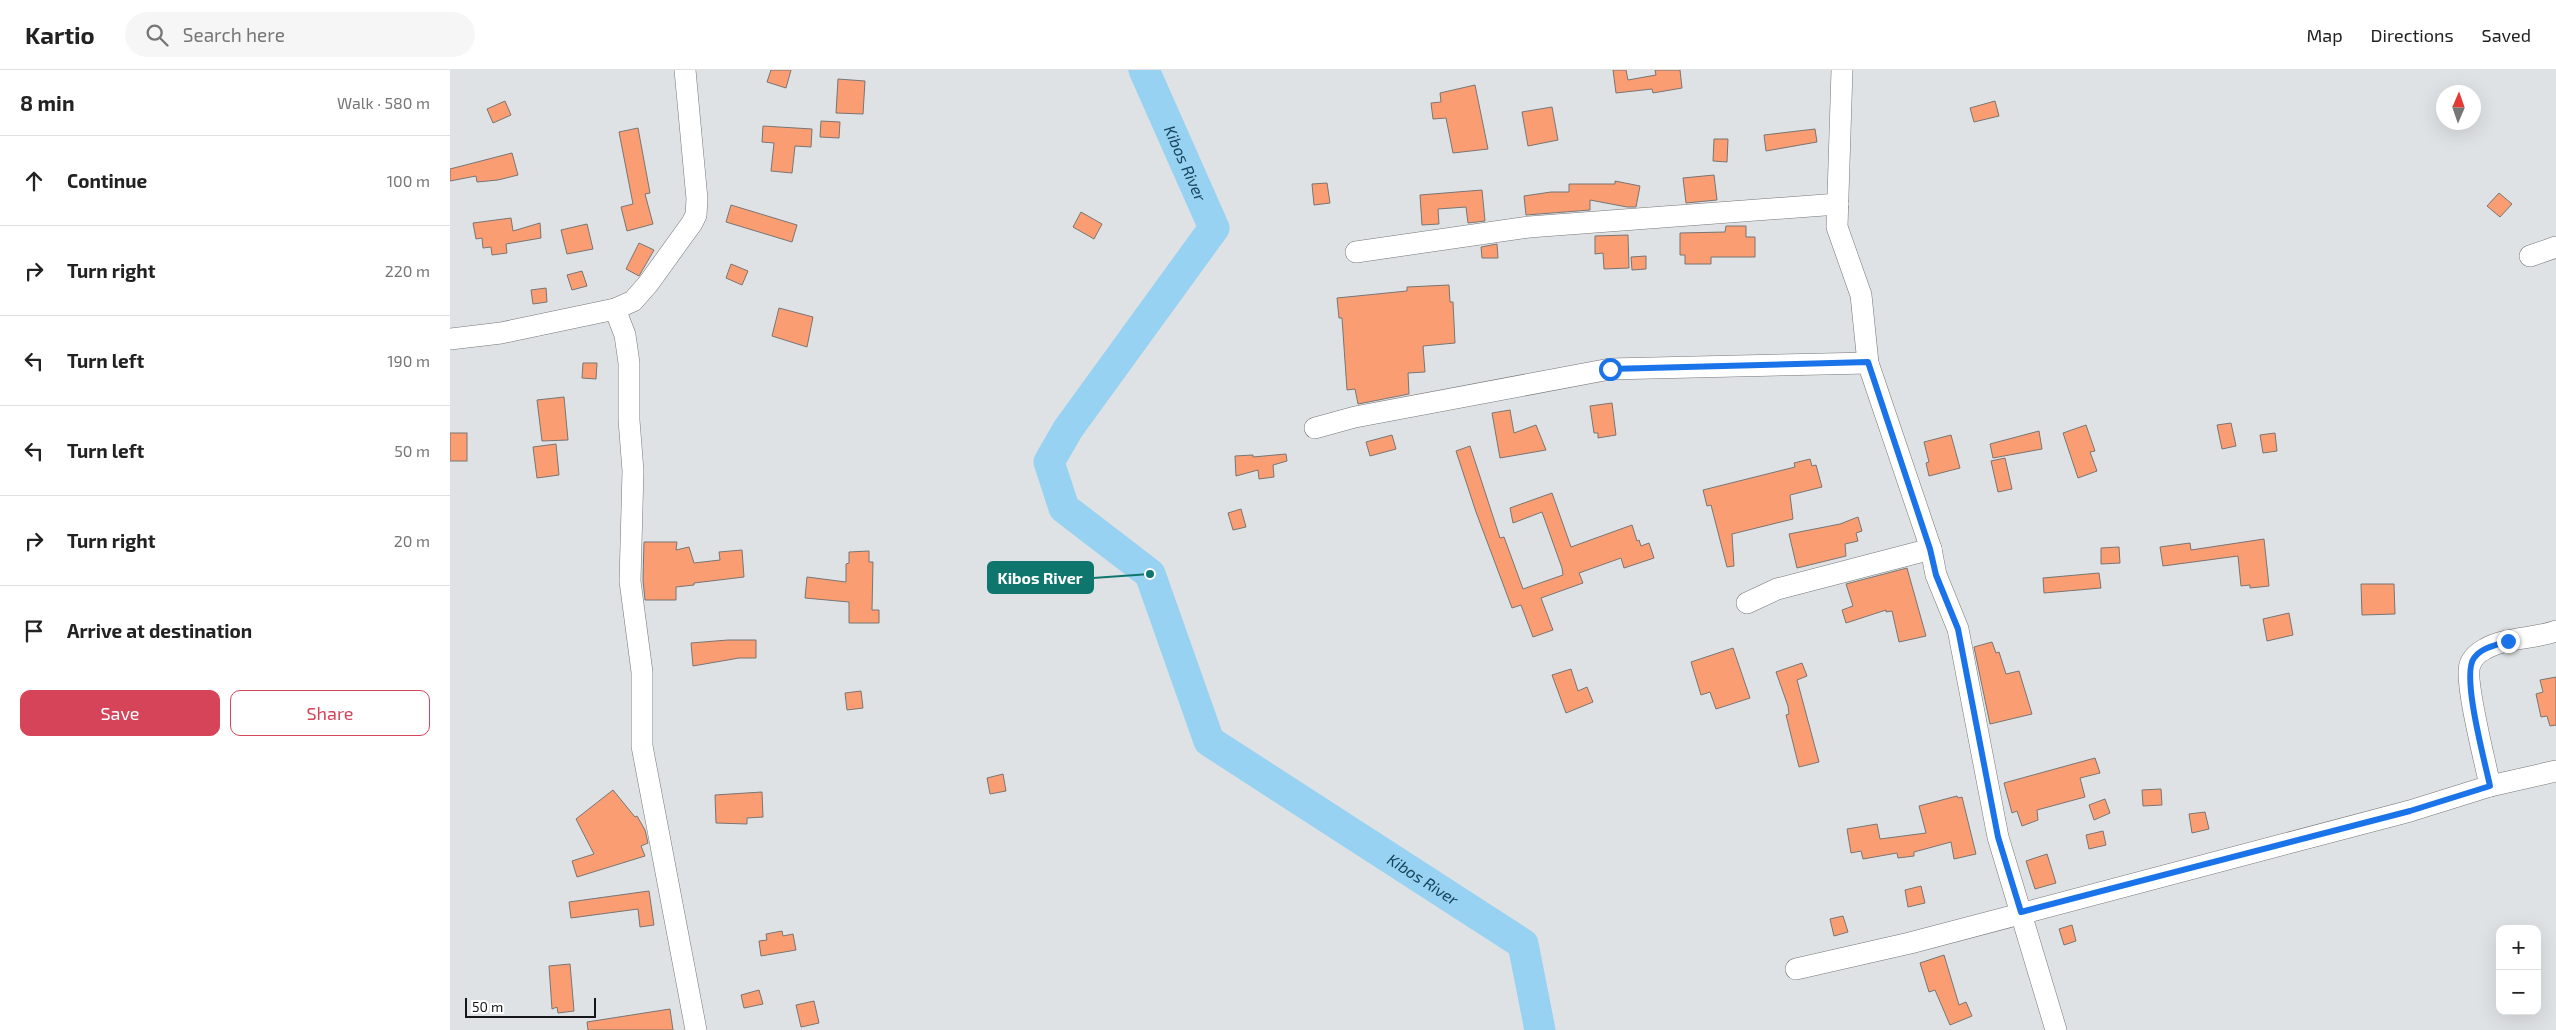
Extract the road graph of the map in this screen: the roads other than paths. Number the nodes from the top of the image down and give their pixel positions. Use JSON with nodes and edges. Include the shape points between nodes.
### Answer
{"nodes":[{"id":1,"x":685,"y":70,"type":"edge"},
{"id":2,"x":1842,"y":70,"type":"edge"},
{"id":3,"x":1838,"y":204,"type":"junction"},
{"id":4,"x":2556,"y":247,"type":"edge"},
{"id":5,"x":1356,"y":252,"type":"dead end"},
{"id":6,"x":2530,"y":256,"type":"dead end"},
{"id":7,"x":615,"y":309,"type":"junction"},
{"id":8,"x":450,"y":339,"type":"edge"},
{"id":9,"x":1868,"y":362,"type":"junction"},
{"id":10,"x":1315,"y":428,"type":"dead end"},
{"id":11,"x":1930,"y":549,"type":"junction"},
{"id":12,"x":1747,"y":603,"type":"dead end"},
{"id":13,"x":2556,"y":631,"type":"edge"},
{"id":14,"x":2556,"y":771,"type":"edge"},
{"id":15,"x":2490,"y":786,"type":"junction"},
{"id":16,"x":2021,"y":912,"type":"junction"},
{"id":17,"x":1796,"y":969,"type":"dead end"},
{"id":18,"x":696,"y":1030,"type":"edge"},
{"id":19,"x":2056,"y":1030,"type":"edge"}],
"edges":[{"from":1,"to":7,"type":"street","via":[[696,215],[648,284],[633,300]]},
{"from":2,"to":3,"type":"street"},
{"from":3,"to":5,"type":"street","via":[[1529,227]]},
{"from":3,"to":9,"type":"street","via":[[1837,227],[1861,295]]},
{"from":4,"to":6,"type":"street"},
{"from":7,"to":8,"type":"street","via":[[501,333]]},
{"from":7,"to":18,"type":"street","via":[[625,334],[629,363],[633,471],[630,581],[642,672],[642,746]]},
{"from":9,"to":10,"type":"street","via":[[1610,369],[1355,417]]},
{"from":9,"to":11,"type":"street"},
{"from":11,"to":12,"type":"street","via":[[1777,589]]},
{"from":11,"to":16,"type":"street","via":[[1936,575],[1958,629],[1998,837]]},
{"from":13,"to":15,"type":"street","via":[[2486,648],[2475,656],[2470,666],[2473,704]]},
{"from":14,"to":15,"type":"street"},
{"from":15,"to":16,"type":"street","via":[[2410,811]]},
{"from":16,"to":17,"type":"street","via":[[1910,943]]},
{"from":16,"to":19,"type":"street"}]}
